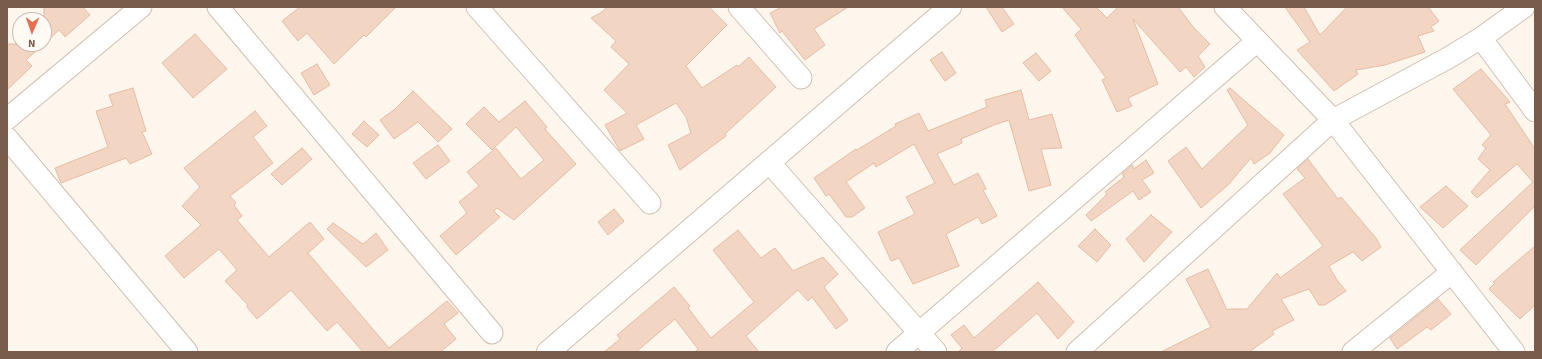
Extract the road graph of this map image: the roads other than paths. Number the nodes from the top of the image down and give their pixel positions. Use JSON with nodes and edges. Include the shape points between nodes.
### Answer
{"nodes":[{"id":1,"x":141,"y":7,"type":"edge"},
{"id":2,"x":218,"y":7,"type":"edge"},
{"id":3,"x":477,"y":7,"type":"edge"},
{"id":4,"x":739,"y":7,"type":"edge"},
{"id":5,"x":950,"y":7,"type":"edge"},
{"id":6,"x":1225,"y":7,"type":"edge"},
{"id":7,"x":1524,"y":7,"type":"edge"},
{"id":8,"x":1481,"y":38,"type":"junction"},
{"id":9,"x":1256,"y":42,"type":"junction"},
{"id":10,"x":801,"y":78,"type":"dead end"},
{"id":11,"x":1535,"y":111,"type":"edge"},
{"id":12,"x":7,"y":119,"type":"edge"},
{"id":13,"x":1333,"y":120,"type":"junction"},
{"id":14,"x":7,"y":138,"type":"edge"},
{"id":15,"x":769,"y":162,"type":"junction"},
{"id":16,"x":650,"y":203,"type":"dead end"},
{"id":17,"x":1452,"y":272,"type":"junction"},
{"id":18,"x":919,"y":332,"type":"junction"},
{"id":19,"x":492,"y":333,"type":"dead end"},
{"id":20,"x":187,"y":352,"type":"edge"},
{"id":21,"x":548,"y":352,"type":"edge"},
{"id":22,"x":897,"y":352,"type":"edge"},
{"id":23,"x":936,"y":352,"type":"edge"},
{"id":24,"x":1077,"y":352,"type":"edge"},
{"id":25,"x":1353,"y":352,"type":"edge"},
{"id":26,"x":1514,"y":352,"type":"edge"}],
"edges":[{"from":1,"to":12,"type":"street"},
{"from":2,"to":19,"type":"street"},
{"from":3,"to":16,"type":"street"},
{"from":4,"to":10,"type":"street"},
{"from":5,"to":15,"type":"street"},
{"from":6,"to":9,"type":"street"},
{"from":7,"to":8,"type":"street"},
{"from":8,"to":11,"type":"street"},
{"from":8,"to":13,"type":"street"},
{"from":9,"to":13,"type":"street"},
{"from":9,"to":18,"type":"street"},
{"from":13,"to":17,"type":"street"},
{"from":13,"to":24,"type":"street"},
{"from":14,"to":20,"type":"street"},
{"from":15,"to":18,"type":"street"},
{"from":15,"to":21,"type":"street"},
{"from":17,"to":25,"type":"street"},
{"from":17,"to":26,"type":"street"},
{"from":18,"to":22,"type":"street"},
{"from":18,"to":23,"type":"street"}]}
